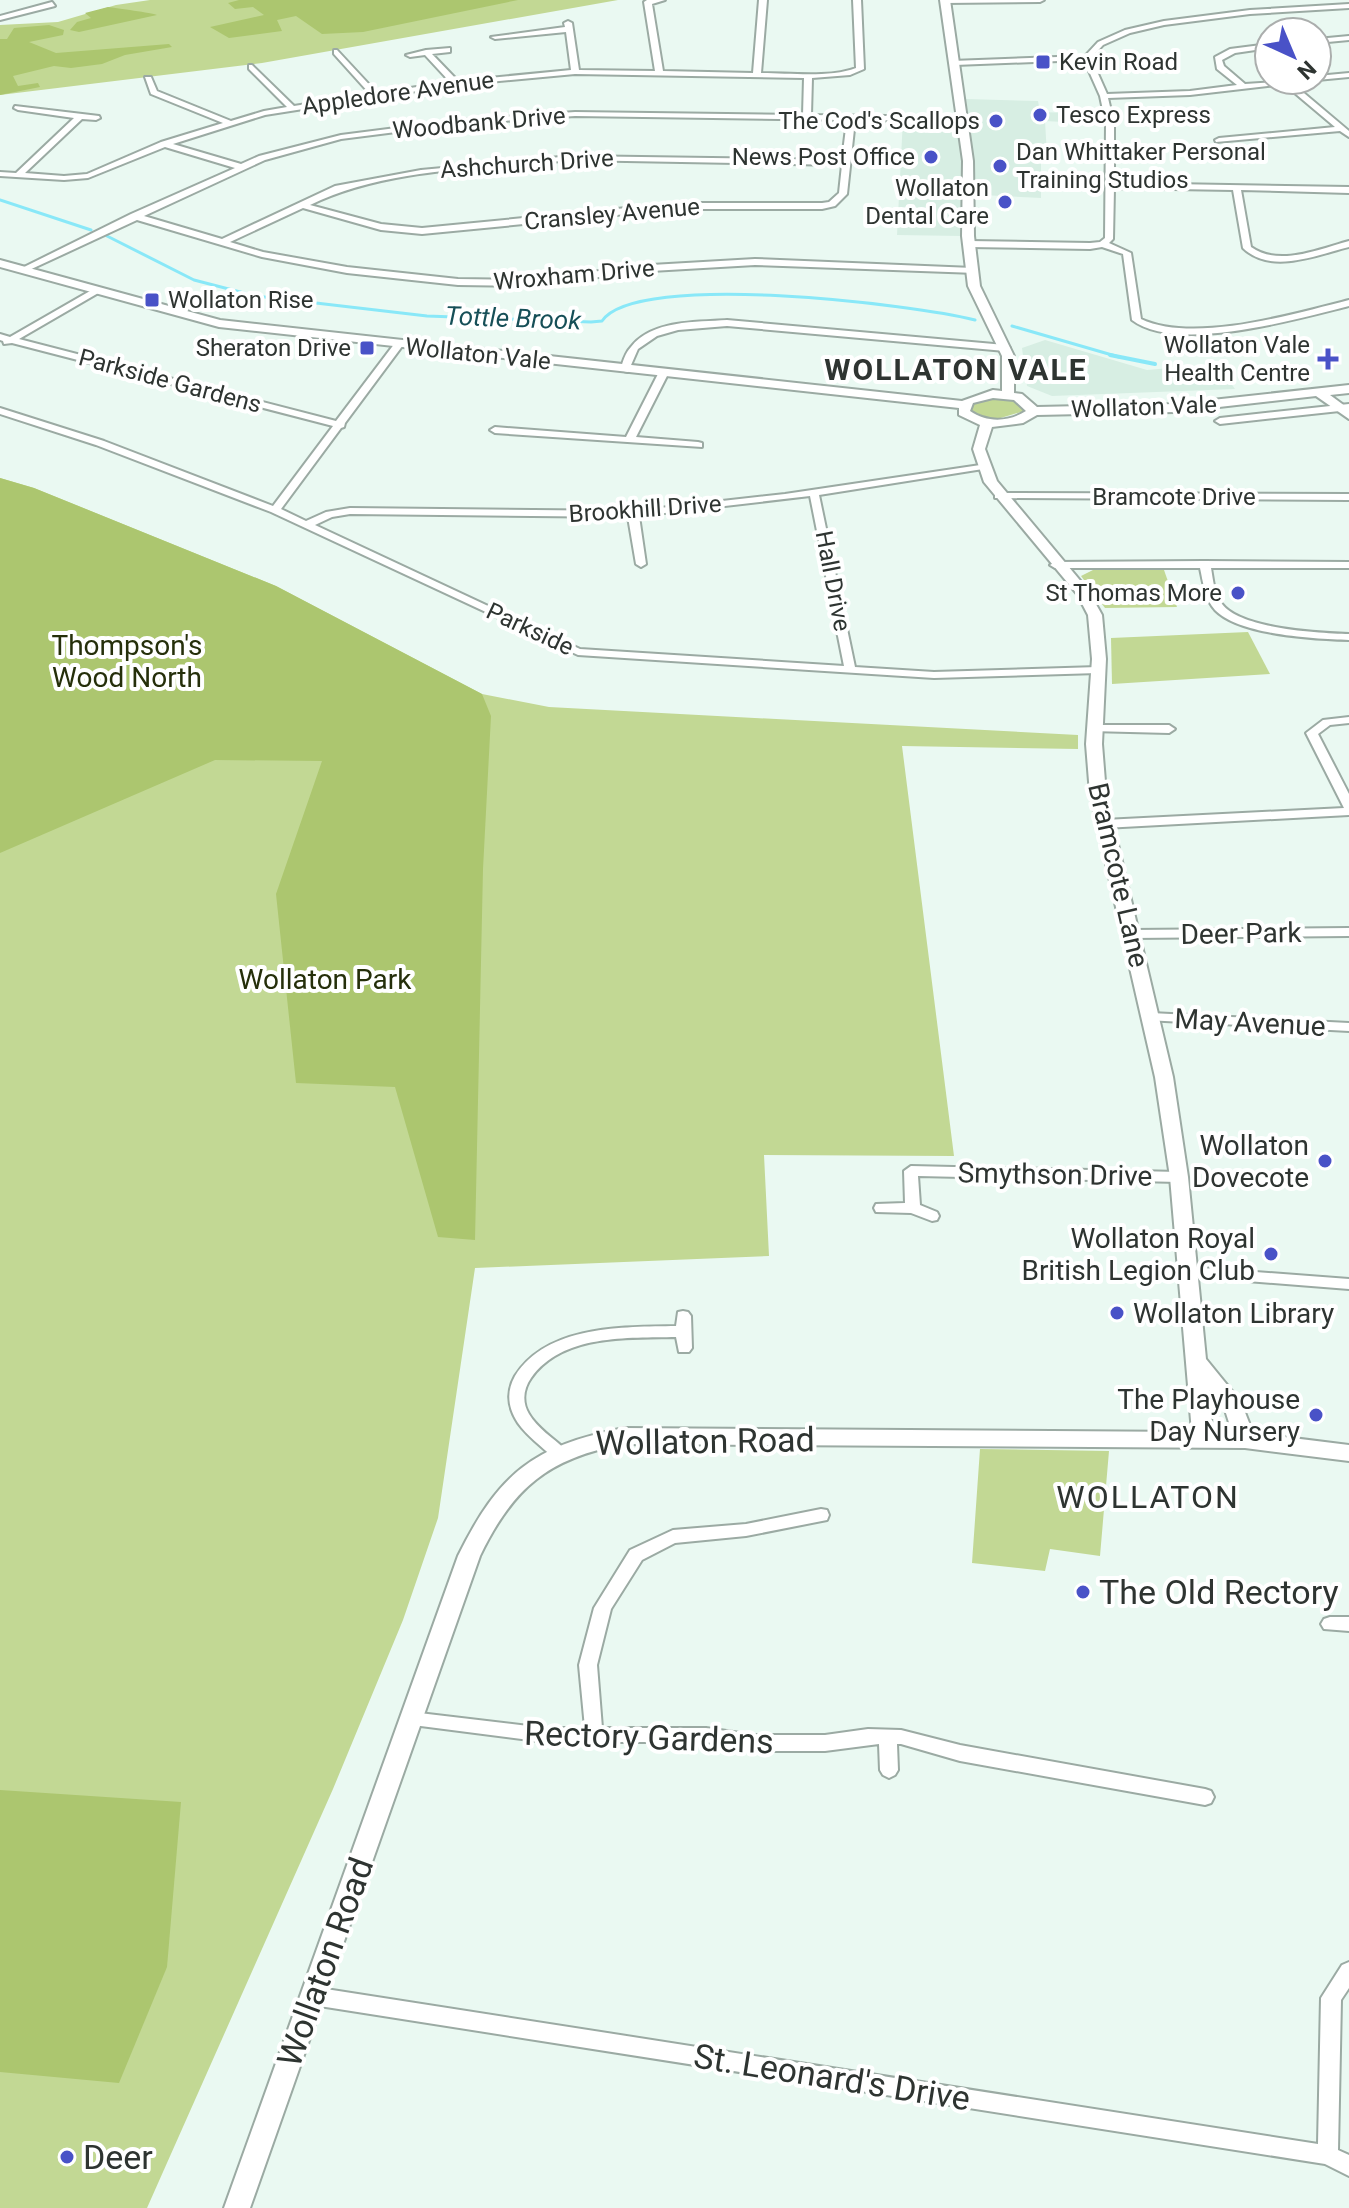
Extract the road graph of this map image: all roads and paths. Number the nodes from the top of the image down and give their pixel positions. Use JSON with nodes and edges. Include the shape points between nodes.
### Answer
{"nodes":[{"id":1,"x":44,"y":0,"type":"edge"},
{"id":2,"x":661,"y":0,"type":"edge"},
{"id":3,"x":763,"y":0,"type":"edge"},
{"id":4,"x":857,"y":0,"type":"edge"},
{"id":5,"x":1040,"y":0,"type":"edge"},
{"id":6,"x":945,"y":1,"type":"edge"},
{"id":7,"x":52,"y":4,"type":"junction"},
{"id":8,"x":1310,"y":4,"type":"edge"},
{"id":9,"x":1349,"y":6,"type":"edge"},
{"id":10,"x":65,"y":9,"type":"dead end"},
{"id":11,"x":747,"y":11,"type":"dead end"},
{"id":12,"x":762,"y":12,"type":"junction"},
{"id":13,"x":842,"y":14,"type":"dead end"},
{"id":14,"x":857,"y":14,"type":"junction"},
{"id":15,"x":0,"y":18,"type":"edge"},
{"id":16,"x":495,"y":37,"type":"dead end"},
{"id":17,"x":1253,"y":48,"type":"edge"},
{"id":18,"x":447,"y":50,"type":"dead end"},
{"id":19,"x":337,"y":52,"type":"dead end"},
{"id":20,"x":426,"y":52,"type":"junction"},
{"id":21,"x":410,"y":55,"type":"dead end"},
{"id":22,"x":1087,"y":58,"type":"junction"},
{"id":23,"x":955,"y":63,"type":"junction"},
{"id":24,"x":252,"y":67,"type":"dead end"},
{"id":25,"x":575,"y":72,"type":"junction"},
{"id":26,"x":659,"y":72,"type":"junction"},
{"id":27,"x":757,"y":74,"type":"junction"},
{"id":28,"x":808,"y":76,"type":"junction"},
{"id":29,"x":137,"y":80,"type":"dead end"},
{"id":30,"x":456,"y":83,"type":"junction"},
{"id":31,"x":1253,"y":87,"type":"edge"},
{"id":32,"x":1245,"y":88,"type":"junction"},
{"id":33,"x":375,"y":95,"type":"junction"},
{"id":34,"x":1104,"y":96,"type":"junction"},
{"id":35,"x":1302,"y":96,"type":"edge"},
{"id":36,"x":291,"y":107,"type":"junction"},
{"id":37,"x":18,"y":108,"type":"dead end"},
{"id":38,"x":807,"y":115,"type":"junction"},
{"id":39,"x":80,"y":116,"type":"junction"},
{"id":40,"x":851,"y":116,"type":"junction"},
{"id":41,"x":96,"y":118,"type":"dead end"},
{"id":42,"x":964,"y":119,"type":"junction"},
{"id":43,"x":229,"y":123,"type":"junction"},
{"id":44,"x":1340,"y":129,"type":"junction"},
{"id":45,"x":1349,"y":135,"type":"edge"},
{"id":46,"x":1219,"y":140,"type":"dead end"},
{"id":47,"x":164,"y":144,"type":"junction"},
{"id":48,"x":847,"y":163,"type":"junction"},
{"id":49,"x":241,"y":167,"type":"junction"},
{"id":50,"x":0,"y":174,"type":"edge"},
{"id":51,"x":17,"y":176,"type":"junction"},
{"id":52,"x":1109,"y":185,"type":"junction"},
{"id":53,"x":1237,"y":190,"type":"junction"},
{"id":54,"x":1349,"y":190,"type":"edge"},
{"id":55,"x":302,"y":205,"type":"junction"},
{"id":56,"x":134,"y":216,"type":"junction"},
{"id":57,"x":221,"y":243,"type":"junction"},
{"id":58,"x":969,"y":244,"type":"junction"},
{"id":59,"x":1103,"y":244,"type":"junction"},
{"id":60,"x":1349,"y":244,"type":"edge"},
{"id":61,"x":0,"y":263,"type":"edge"},
{"id":62,"x":22,"y":270,"type":"junction"},
{"id":63,"x":973,"y":271,"type":"junction"},
{"id":64,"x":97,"y":290,"type":"junction"},
{"id":65,"x":1349,"y":303,"type":"edge"},
{"id":66,"x":0,"y":337,"type":"edge"},
{"id":67,"x":12,"y":340,"type":"junction"},
{"id":68,"x":398,"y":345,"type":"junction"},
{"id":69,"x":0,"y":346,"type":"edge"},
{"id":70,"x":1005,"y":348,"type":"junction"},
{"id":71,"x":625,"y":370,"type":"junction"},
{"id":72,"x":663,"y":374,"type":"junction"},
{"id":73,"x":1349,"y":389,"type":"edge"},
{"id":74,"x":1321,"y":394,"type":"junction"},
{"id":75,"x":1008,"y":395,"type":"junction"},
{"id":76,"x":964,"y":405,"type":"junction"},
{"id":77,"x":1346,"y":410,"type":"edge"},
{"id":78,"x":0,"y":411,"type":"edge"},
{"id":79,"x":1034,"y":411,"type":"junction"},
{"id":80,"x":1220,"y":421,"type":"dead end"},
{"id":81,"x":987,"y":423,"type":"junction"},
{"id":82,"x":341,"y":425,"type":"junction"},
{"id":83,"x":495,"y":430,"type":"dead end"},
{"id":84,"x":631,"y":437,"type":"junction"},
{"id":85,"x":698,"y":445,"type":"dead end"},
{"id":86,"x":983,"y":466,"type":"junction"},
{"id":87,"x":814,"y":493,"type":"junction"},
{"id":88,"x":999,"y":496,"type":"junction"},
{"id":89,"x":1349,"y":497,"type":"edge"},
{"id":90,"x":275,"y":510,"type":"junction"},
{"id":91,"x":633,"y":514,"type":"junction"},
{"id":92,"x":308,"y":524,"type":"junction"},
{"id":93,"x":641,"y":564,"type":"dead end"},
{"id":94,"x":1204,"y":564,"type":"junction"},
{"id":95,"x":1055,"y":565,"type":"junction"},
{"id":96,"x":1349,"y":565,"type":"edge"},
{"id":97,"x":1349,"y":637,"type":"edge"},
{"id":98,"x":850,"y":669,"type":"junction"},
{"id":99,"x":1098,"y":670,"type":"junction"},
{"id":100,"x":1349,"y":720,"type":"edge"},
{"id":101,"x":1094,"y":729,"type":"junction"},
{"id":102,"x":1169,"y":729,"type":"dead end"},
{"id":103,"x":1349,"y":809,"type":"edge"},
{"id":104,"x":1104,"y":824,"type":"junction"},
{"id":105,"x":1349,"y":932,"type":"edge"},
{"id":106,"x":1132,"y":934,"type":"junction"},
{"id":107,"x":1151,"y":1017,"type":"junction"},
{"id":108,"x":1349,"y":1027,"type":"edge"},
{"id":109,"x":1179,"y":1177,"type":"junction"},
{"id":110,"x":881,"y":1208,"type":"dead end"},
{"id":111,"x":913,"y":1208,"type":"junction"},
{"id":112,"x":932,"y":1216,"type":"dead end"},
{"id":113,"x":1189,"y":1272,"type":"junction"},
{"id":114,"x":1349,"y":1284,"type":"edge"},
{"id":115,"x":683,"y":1332,"type":"dead end"},
{"id":116,"x":1198,"y":1364,"type":"junction"},
{"id":117,"x":1245,"y":1440,"type":"junction"},
{"id":118,"x":1203,"y":1441,"type":"junction"},
{"id":119,"x":559,"y":1453,"type":"junction"},
{"id":120,"x":1349,"y":1453,"type":"edge"},
{"id":121,"x":821,"y":1515,"type":"dead end"},
{"id":122,"x":1330,"y":1624,"type":"dead end"},
{"id":123,"x":1349,"y":1624,"type":"edge"},
{"id":124,"x":411,"y":1719,"type":"junction"},
{"id":125,"x":594,"y":1734,"type":"junction"},
{"id":126,"x":888,"y":1737,"type":"junction"},
{"id":127,"x":889,"y":1770,"type":"dead end"},
{"id":128,"x":1205,"y":1797,"type":"dead end"},
{"id":129,"x":1349,"y":1971,"type":"edge"},
{"id":130,"x":313,"y":1996,"type":"junction"},
{"id":131,"x":1328,"y":2155,"type":"junction"},
{"id":132,"x":1349,"y":2166,"type":"edge"},
{"id":133,"x":237,"y":2208,"type":"edge"}],
"edges":[{"from":1,"to":7,"type":"street"},
{"from":2,"to":26,"type":"street","via":[[648,2]]},
{"from":3,"to":12,"type":"street"},
{"from":4,"to":14,"type":"street"},
{"from":5,"to":6,"type":"street"},
{"from":6,"to":23,"type":"street"},
{"from":7,"to":10,"type":"street"},
{"from":7,"to":15,"type":"street"},
{"from":8,"to":9,"type":"street"},
{"from":8,"to":22,"type":"street","via":[[1139,29],[1103,40]]},
{"from":11,"to":12,"type":"street"},
{"from":12,"to":27,"type":"street"},
{"from":13,"to":14,"type":"street"},
{"from":14,"to":28,"type":"street","name":"Appledore Avenue","via":[[858,71]]},
{"from":16,"to":25,"type":"street","via":[[568,26]]},
{"from":17,"to":32,"type":"street","via":[[1218,59]]},
{"from":18,"to":20,"type":"street"},
{"from":19,"to":33,"type":"street"},
{"from":20,"to":21,"type":"street"},
{"from":20,"to":30,"type":"street"},
{"from":22,"to":23,"type":"street"},
{"from":22,"to":34,"type":"street"},
{"from":23,"to":42,"type":"street"},
{"from":24,"to":36,"type":"street"},
{"from":25,"to":26,"type":"street","name":"Appledore Avenue"},
{"from":25,"to":30,"type":"street","name":"Appledore Avenue"},
{"from":26,"to":27,"type":"street","name":"Appledore Avenue"},
{"from":27,"to":28,"type":"street","name":"Appledore Avenue"},
{"from":28,"to":38,"type":"street"},
{"from":29,"to":43,"type":"street","via":[[153,78],[151,90]]},
{"from":30,"to":33,"type":"street","name":"Appledore Avenue"},
{"from":31,"to":32,"type":"street"},
{"from":32,"to":34,"type":"street"},
{"from":33,"to":36,"type":"street","name":"Appledore Avenue"},
{"from":34,"to":52,"type":"street","via":[[1110,124]]},
{"from":35,"to":44,"type":"street"},
{"from":36,"to":43,"type":"street","name":"Appledore Avenue"},
{"from":37,"to":39,"type":"street"},
{"from":38,"to":40,"type":"street","name":"Woodbank Drive"},
{"from":38,"to":49,"type":"street","name":"Woodbank Drive","via":[[575,114],[459,122],[316,142]]},
{"from":39,"to":41,"type":"street"},
{"from":39,"to":51,"type":"street"},
{"from":40,"to":42,"type":"street","name":"Woodbank Drive"},
{"from":40,"to":48,"type":"street","name":"Cransley Avenue"},
{"from":42,"to":58,"type":"street"},
{"from":43,"to":47,"type":"street","name":"Appledore Avenue"},
{"from":44,"to":45,"type":"street"},
{"from":44,"to":46,"type":"street"},
{"from":47,"to":49,"type":"street"},
{"from":47,"to":51,"type":"street","name":"Appledore Avenue","via":[[88,176]]},
{"from":48,"to":55,"type":"street","name":"Ashchurch Drive","via":[[658,158],[514,162],[390,177],[338,188]]},
{"from":48,"to":55,"type":"street","name":"Cransley Avenue","via":[[843,194],[822,206],[678,206],[422,231],[381,227]]},
{"from":49,"to":56,"type":"street","name":"Woodbank Drive"},
{"from":50,"to":51,"type":"street","name":"Appledore Avenue"},
{"from":52,"to":53,"type":"street"},
{"from":52,"to":59,"type":"street","via":[[1109,239]]},
{"from":53,"to":54,"type":"street"},
{"from":53,"to":60,"type":"street","via":[[1247,248],[1253,254],[1284,258]]},
{"from":55,"to":57,"type":"street","name":"Ashchurch Drive"},
{"from":56,"to":57,"type":"street","name":"Wroxham Drive"},
{"from":56,"to":62,"type":"street","name":"Woodbank Drive"},
{"from":57,"to":63,"type":"street","name":"Wroxham Drive","via":[[347,270],[458,282],[536,283],[634,269],[755,262]]},
{"from":58,"to":59,"type":"street"},
{"from":58,"to":63,"type":"street"},
{"from":59,"to":65,"type":"street","via":[[1127,253],[1137,320],[1158,331],[1193,333]]},
{"from":61,"to":62,"type":"street","name":"Wollaton Vale"},
{"from":62,"to":64,"type":"street","name":"Wollaton Vale"},
{"from":63,"to":70,"type":"street","via":[[979,300]]},
{"from":64,"to":67,"type":"street"},
{"from":64,"to":68,"type":"street","name":"Wollaton Vale","via":[[219,323]]},
{"from":66,"to":67,"type":"street","name":"Parkside Gardens"},
{"from":67,"to":69,"type":"street"},
{"from":67,"to":82,"type":"street","name":"Parkside Gardens"},
{"from":68,"to":71,"type":"street","name":"Wollaton Vale"},
{"from":68,"to":82,"type":"street"},
{"from":70,"to":71,"type":"street","via":[[716,324],[652,335],[637,344]]},
{"from":70,"to":75,"type":"street"},
{"from":71,"to":72,"type":"street","name":"Wollaton Vale"},
{"from":72,"to":76,"type":"street","name":"Wollaton Vale"},
{"from":72,"to":84,"type":"street"},
{"from":73,"to":74,"type":"street","name":"Wollaton Vale"},
{"from":74,"to":77,"type":"street"},
{"from":74,"to":79,"type":"street","name":"Wollaton Vale","via":[[1175,408]]},
{"from":75,"to":76,"type":"street","name":"Wollaton Vale","via":[[980,396]]},
{"from":75,"to":79,"type":"street","name":"Wollaton Vale","via":[[1027,401]]},
{"from":76,"to":81,"type":"street","via":[[969,417]]},
{"from":77,"to":80,"type":"street","name":"Wollaton Vale"},
{"from":78,"to":90,"type":"street","name":"Parkside"},
{"from":79,"to":81,"type":"street","name":"Wollaton Vale","via":[[1023,418]]},
{"from":81,"to":86,"type":"street","via":[[979,444]]},
{"from":82,"to":90,"type":"street"},
{"from":83,"to":84,"type":"street"},
{"from":84,"to":85,"type":"street"},
{"from":86,"to":87,"type":"street","name":"Brookhill Drive"},
{"from":86,"to":88,"type":"street","name":"Bramcote Lane"},
{"from":87,"to":91,"type":"street","name":"Brookhill Drive"},
{"from":87,"to":98,"type":"street","name":"Hall Drive"},
{"from":88,"to":89,"type":"street","name":"Bramcote Drive"},
{"from":88,"to":95,"type":"street","name":"Bramcote Lane"},
{"from":90,"to":92,"type":"street","name":"Parkside"},
{"from":91,"to":92,"type":"street","name":"Brookhill Drive","via":[[350,511]]},
{"from":91,"to":93,"type":"street"},
{"from":92,"to":98,"type":"street","name":"Parkside","via":[[578,652]]},
{"from":94,"to":95,"type":"street"},
{"from":94,"to":96,"type":"street"},
{"from":94,"to":97,"type":"street","via":[[1217,606],[1226,612],[1281,631]]},
{"from":95,"to":99,"type":"street","name":"Bramcote Lane","via":[[1083,593],[1095,615]]},
{"from":98,"to":99,"type":"street","name":"Parkside","via":[[963,676]]},
{"from":99,"to":101,"type":"street","name":"Bramcote Lane"},
{"from":100,"to":103,"type":"street","via":[[1327,722],[1312,733]]},
{"from":101,"to":102,"type":"street"},
{"from":101,"to":104,"type":"street","name":"Bramcote Lane"},
{"from":103,"to":104,"type":"street"},
{"from":104,"to":106,"type":"street","name":"Bramcote Lane"},
{"from":105,"to":106,"type":"street","name":"Deer Park"},
{"from":106,"to":107,"type":"street","name":"Bramcote Lane"},
{"from":107,"to":108,"type":"street","name":"May Avenue"},
{"from":107,"to":109,"type":"street","name":"Bramcote Lane"},
{"from":109,"to":111,"type":"street","name":"Smythson Drive","via":[[931,1167],[911,1171]]},
{"from":109,"to":113,"type":"street","name":"Bramcote Lane"},
{"from":110,"to":111,"type":"street","name":"Smythson Drive"},
{"from":111,"to":112,"type":"street","name":"Smythson Drive"},
{"from":113,"to":114,"type":"street"},
{"from":113,"to":116,"type":"street","name":"Bramcote Lane"},
{"from":115,"to":119,"type":"street","via":[[606,1334],[577,1341],[525,1372],[516,1398],[519,1411]]},
{"from":116,"to":117,"type":"street","via":[[1234,1407]]},
{"from":116,"to":118,"type":"street","name":"Bramcote Lane"},
{"from":117,"to":118,"type":"street","name":"Wollaton Road"},
{"from":117,"to":120,"type":"street","name":"Wollaton Road"},
{"from":118,"to":119,"type":"street","name":"Wollaton Road","via":[[624,1436],[583,1442]]},
{"from":119,"to":124,"type":"street","name":"Wollaton Road","via":[[511,1488],[480,1532]]},
{"from":121,"to":125,"type":"street","via":[[673,1537],[636,1555],[603,1608],[588,1665]]},
{"from":122,"to":123,"type":"street"},
{"from":124,"to":125,"type":"street","name":"Rectory Gardens","via":[[545,1735]]},
{"from":124,"to":130,"type":"street","name":"Wollaton Road"},
{"from":125,"to":126,"type":"street","name":"Rectory Gardens","via":[[706,1735],[754,1743]]},
{"from":126,"to":127,"type":"street"},
{"from":126,"to":128,"type":"street","name":"Rectory Gardens"},
{"from":129,"to":131,"type":"street","via":[[1331,1998]]},
{"from":130,"to":131,"type":"street","name":"St. Leonard's Drive"},
{"from":130,"to":133,"type":"street","name":"Wollaton Road"},
{"from":131,"to":132,"type":"street","name":"St. Leonard's Drive"}]}
